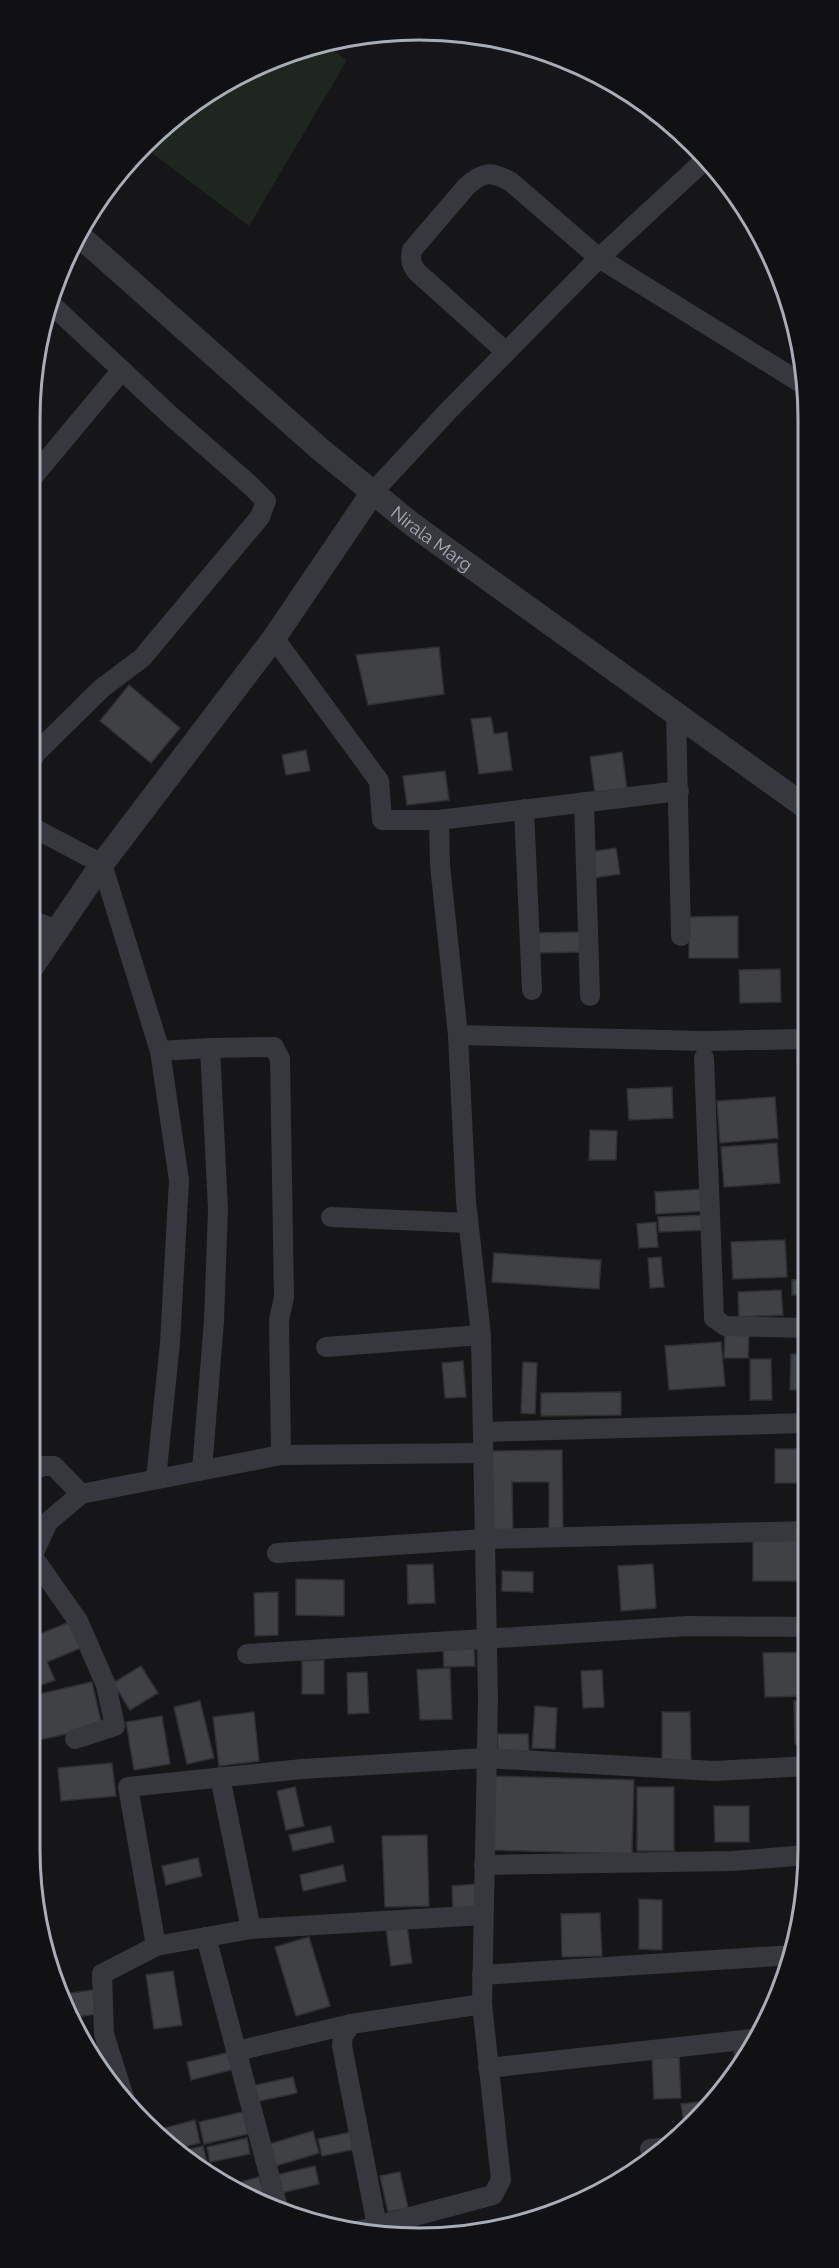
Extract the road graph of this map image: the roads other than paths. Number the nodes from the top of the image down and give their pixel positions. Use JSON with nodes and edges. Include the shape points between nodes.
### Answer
{"nodes":[{"id":1,"x":699,"y":165,"type":"edge"},
{"id":2,"x":85,"y":241,"type":"edge"},
{"id":3,"x":599,"y":258,"type":"junction"},
{"id":4,"x":57,"y":310,"type":"edge"},
{"id":5,"x":506,"y":352,"type":"junction"},
{"id":6,"x":122,"y":370,"type":"junction"},
{"id":7,"x":796,"y":380,"type":"edge"},
{"id":8,"x":40,"y":468,"type":"edge"},
{"id":9,"x":373,"y":492,"type":"junction"},
{"id":10,"x":274,"y":638,"type":"junction"},
{"id":11,"x":676,"y":714,"type":"junction"},
{"id":12,"x":40,"y":749,"type":"edge"},
{"id":13,"x":679,"y":791,"type":"junction"},
{"id":14,"x":584,"y":802,"type":"junction"},
{"id":15,"x":798,"y":802,"type":"edge"},
{"id":16,"x":524,"y":809,"type":"junction"},
{"id":17,"x":439,"y":820,"type":"junction"},
{"id":18,"x":40,"y":831,"type":"edge"},
{"id":19,"x":102,"y":864,"type":"junction"},
{"id":20,"x":40,"y":924,"type":"edge"},
{"id":21,"x":57,"y":930,"type":"junction"},
{"id":22,"x":681,"y":936,"type":"dead end"},
{"id":23,"x":40,"y":955,"type":"edge"},
{"id":24,"x":531,"y":990,"type":"dead end"},
{"id":25,"x":590,"y":996,"type":"dead end"},
{"id":26,"x":458,"y":1035,"type":"junction"},
{"id":27,"x":798,"y":1039,"type":"edge"},
{"id":28,"x":210,"y":1048,"type":"junction"},
{"id":29,"x":160,"y":1051,"type":"junction"},
{"id":30,"x":704,"y":1058,"type":"dead end"},
{"id":31,"x":331,"y":1217,"type":"dead end"},
{"id":32,"x":468,"y":1223,"type":"junction"},
{"id":33,"x":798,"y":1328,"type":"edge"},
{"id":34,"x":481,"y":1335,"type":"junction"},
{"id":35,"x":326,"y":1347,"type":"dead end"},
{"id":36,"x":798,"y":1423,"type":"edge"},
{"id":37,"x":483,"y":1432,"type":"junction"},
{"id":38,"x":483,"y":1453,"type":"junction"},
{"id":39,"x":281,"y":1455,"type":"junction"},
{"id":40,"x":40,"y":1468,"type":"edge"},
{"id":41,"x":202,"y":1470,"type":"junction"},
{"id":42,"x":156,"y":1479,"type":"junction"},
{"id":43,"x":81,"y":1494,"type":"junction"},
{"id":44,"x":798,"y":1531,"type":"edge"},
{"id":45,"x":485,"y":1539,"type":"junction"},
{"id":46,"x":40,"y":1540,"type":"edge"},
{"id":47,"x":277,"y":1553,"type":"dead end"},
{"id":48,"x":40,"y":1570,"type":"edge"},
{"id":49,"x":798,"y":1627,"type":"edge"},
{"id":50,"x":486,"y":1638,"type":"junction"},
{"id":51,"x":247,"y":1654,"type":"dead end"},
{"id":52,"x":75,"y":1739,"type":"dead end"},
{"id":53,"x":485,"y":1758,"type":"junction"},
{"id":54,"x":798,"y":1767,"type":"edge"},
{"id":55,"x":220,"y":1777,"type":"junction"},
{"id":56,"x":798,"y":1857,"type":"edge"},
{"id":57,"x":484,"y":1865,"type":"junction"},
{"id":58,"x":483,"y":1915,"type":"junction"},
{"id":59,"x":250,"y":1929,"type":"junction"},
{"id":60,"x":206,"y":1937,"type":"junction"},
{"id":61,"x":156,"y":1946,"type":"junction"},
{"id":62,"x":783,"y":1956,"type":"edge"},
{"id":63,"x":482,"y":1975,"type":"junction"},
{"id":64,"x":482,"y":2004,"type":"junction"},
{"id":65,"x":351,"y":2024,"type":"junction"},
{"id":66,"x":747,"y":2040,"type":"edge"},
{"id":67,"x":237,"y":2052,"type":"junction"},
{"id":68,"x":488,"y":2068,"type":"junction"},
{"id":69,"x":118,"y":2077,"type":"edge"},
{"id":70,"x":276,"y":2200,"type":"edge"},
{"id":71,"x":377,"y":2225,"type":"edge"},
{"id":72,"x":380,"y":2225,"type":"edge"}],
"edges":[{"from":1,"to":3,"type":"street"},
{"from":2,"to":9,"type":"street","name":"Nirala Marg"},
{"from":3,"to":5,"type":"street"},
{"from":3,"to":5,"type":"street","via":[[497,174],[475,178],[466,187],[412,250],[411,265]]},
{"from":3,"to":7,"type":"street"},
{"from":4,"to":6,"type":"street"},
{"from":5,"to":9,"type":"street"},
{"from":6,"to":8,"type":"street"},
{"from":6,"to":12,"type":"street","via":[[266,501],[260,517],[142,658],[102,688]]},
{"from":9,"to":10,"type":"street"},
{"from":9,"to":11,"type":"street","name":"Nirala Marg"},
{"from":10,"to":17,"type":"street","via":[[379,781],[382,820]]},
{"from":10,"to":19,"type":"street"},
{"from":11,"to":13,"type":"street"},
{"from":11,"to":15,"type":"street","name":"Nirala Marg"},
{"from":13,"to":14,"type":"street"},
{"from":13,"to":22,"type":"street"},
{"from":14,"to":16,"type":"street"},
{"from":14,"to":25,"type":"street"},
{"from":16,"to":17,"type":"street"},
{"from":16,"to":24,"type":"street"},
{"from":17,"to":26,"type":"street"},
{"from":18,"to":19,"type":"street"},
{"from":19,"to":21,"type":"street"},
{"from":19,"to":29,"type":"street"},
{"from":20,"to":21,"type":"street"},
{"from":21,"to":23,"type":"street"},
{"from":26,"to":27,"type":"street"},
{"from":26,"to":32,"type":"street"},
{"from":28,"to":29,"type":"street"},
{"from":28,"to":39,"type":"street","via":[[274,1047],[280,1059],[284,1297],[279,1320]]},
{"from":28,"to":41,"type":"street","via":[[218,1209]]},
{"from":29,"to":42,"type":"street","via":[[179,1180],[170,1343]]},
{"from":30,"to":33,"type":"street","via":[[714,1318],[725,1326]]},
{"from":31,"to":32,"type":"street"},
{"from":32,"to":34,"type":"street"},
{"from":34,"to":35,"type":"street"},
{"from":34,"to":37,"type":"street"},
{"from":36,"to":37,"type":"street"},
{"from":37,"to":38,"type":"street"},
{"from":38,"to":39,"type":"street"},
{"from":38,"to":45,"type":"street"},
{"from":39,"to":41,"type":"street"},
{"from":40,"to":43,"type":"street","via":[[54,1466]]},
{"from":41,"to":42,"type":"street"},
{"from":42,"to":43,"type":"street"},
{"from":43,"to":46,"type":"street","via":[[48,1522]]},
{"from":44,"to":45,"type":"street"},
{"from":45,"to":47,"type":"street"},
{"from":45,"to":50,"type":"street"},
{"from":48,"to":52,"type":"street","via":[[78,1622],[106,1685],[115,1726]]},
{"from":49,"to":50,"type":"street","via":[[687,1626]]},
{"from":50,"to":51,"type":"street"},
{"from":50,"to":53,"type":"street"},
{"from":53,"to":54,"type":"street","via":[[714,1771]]},
{"from":53,"to":55,"type":"street","via":[[302,1768]]},
{"from":53,"to":57,"type":"street"},
{"from":55,"to":59,"type":"street"},
{"from":55,"to":61,"type":"street","via":[[128,1787]]},
{"from":56,"to":57,"type":"street"},
{"from":57,"to":58,"type":"street"},
{"from":58,"to":59,"type":"street"},
{"from":58,"to":63,"type":"street"},
{"from":59,"to":60,"type":"street"},
{"from":60,"to":61,"type":"street"},
{"from":60,"to":67,"type":"street"},
{"from":61,"to":69,"type":"street","via":[[102,1974],[104,2034]]},
{"from":62,"to":63,"type":"street"},
{"from":63,"to":64,"type":"street"},
{"from":64,"to":65,"type":"street"},
{"from":64,"to":68,"type":"street"},
{"from":65,"to":67,"type":"street"},
{"from":65,"to":71,"type":"street","via":[[342,2046]]},
{"from":66,"to":68,"type":"street"},
{"from":67,"to":70,"type":"street"},
{"from":68,"to":72,"type":"street","via":[[501,2180],[493,2195]]}]}
